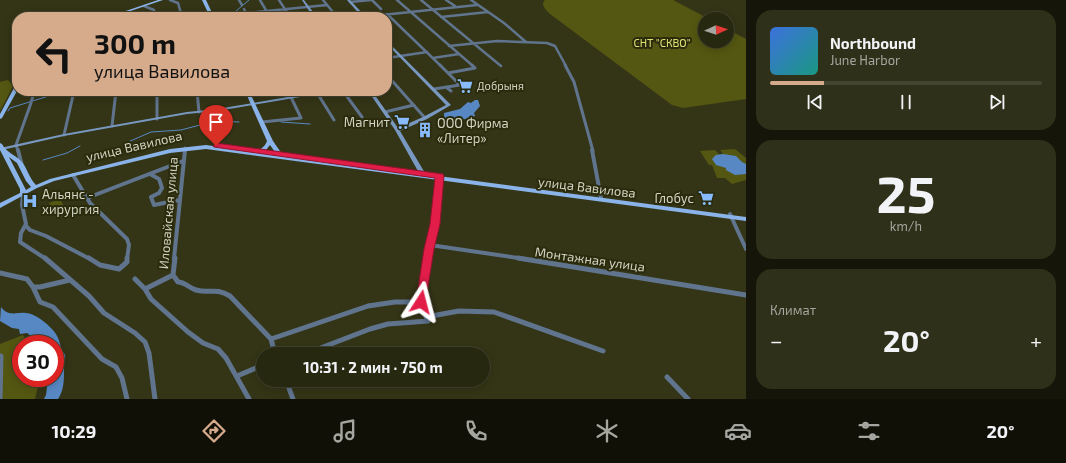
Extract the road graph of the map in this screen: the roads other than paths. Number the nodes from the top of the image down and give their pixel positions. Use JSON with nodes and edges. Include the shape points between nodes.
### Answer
{"nodes":[{"id":1,"x":161,"y":0,"type":"edge"},
{"id":2,"x":170,"y":0,"type":"edge"},
{"id":3,"x":204,"y":0,"type":"edge"},
{"id":4,"x":239,"y":0,"type":"edge"},
{"id":5,"x":260,"y":0,"type":"edge"},
{"id":6,"x":279,"y":0,"type":"edge"},
{"id":7,"x":303,"y":0,"type":"edge"},
{"id":8,"x":323,"y":0,"type":"edge"},
{"id":9,"x":372,"y":0,"type":"edge"},
{"id":10,"x":397,"y":0,"type":"edge"},
{"id":11,"x":421,"y":0,"type":"edge"},
{"id":12,"x":446,"y":0,"type":"edge"},
{"id":13,"x":471,"y":0,"type":"edge"},
{"id":14,"x":349,"y":1,"type":"edge"},
{"id":15,"x":477,"y":4,"type":"junction"},
{"id":16,"x":242,"y":5,"type":"dead end"},
{"id":17,"x":327,"y":5,"type":"junction"},
{"id":18,"x":144,"y":6,"type":"junction"},
{"id":19,"x":308,"y":7,"type":"junction"},
{"id":20,"x":455,"y":7,"type":"junction"},
{"id":21,"x":244,"y":9,"type":"dead end"},
{"id":22,"x":285,"y":9,"type":"junction"},
{"id":23,"x":381,"y":9,"type":"dead end"},
{"id":24,"x":432,"y":9,"type":"junction"},
{"id":25,"x":267,"y":11,"type":"junction"},
{"id":26,"x":410,"y":11,"type":"junction"},
{"id":27,"x":128,"y":12,"type":"edge"},
{"id":28,"x":154,"y":12,"type":"edge"},
{"id":29,"x":181,"y":12,"type":"edge"},
{"id":30,"x":210,"y":12,"type":"edge"},
{"id":31,"x":246,"y":12,"type":"edge"},
{"id":32,"x":256,"y":12,"type":"edge"},
{"id":33,"x":287,"y":12,"type":"edge"},
{"id":34,"x":312,"y":12,"type":"edge"},
{"id":35,"x":333,"y":12,"type":"edge"},
{"id":36,"x":359,"y":12,"type":"edge"},
{"id":37,"x":488,"y":12,"type":"junction"},
{"id":38,"x":392,"y":13,"type":"edge"},
{"id":39,"x":441,"y":17,"type":"junction"},
{"id":40,"x":392,"y":19,"type":"edge"},
{"id":41,"x":526,"y":42,"type":"junction"},
{"id":42,"x":474,"y":43,"type":"junction"},
{"id":43,"x":450,"y":46,"type":"junction"},
{"id":44,"x":392,"y":47,"type":"edge"},
{"id":45,"x":427,"y":52,"type":"junction"},
{"id":46,"x":459,"y":54,"type":"junction"},
{"id":47,"x":401,"y":56,"type":"junction"},
{"id":48,"x":392,"y":57,"type":"edge"},
{"id":49,"x":433,"y":58,"type":"junction"},
{"id":50,"x":501,"y":66,"type":"dead end"},
{"id":51,"x":448,"y":73,"type":"junction"},
{"id":52,"x":392,"y":81,"type":"edge"},
{"id":53,"x":446,"y":87,"type":"junction"},
{"id":54,"x":434,"y":89,"type":"junction"},
{"id":55,"x":451,"y":91,"type":"dead end"},
{"id":56,"x":12,"y":96,"type":"edge"},
{"id":57,"x":34,"y":96,"type":"edge"},
{"id":58,"x":73,"y":96,"type":"edge"},
{"id":59,"x":115,"y":96,"type":"edge"},
{"id":60,"x":157,"y":96,"type":"edge"},
{"id":61,"x":198,"y":96,"type":"edge"},
{"id":62,"x":249,"y":96,"type":"edge"},
{"id":63,"x":299,"y":96,"type":"edge"},
{"id":64,"x":319,"y":96,"type":"edge"},
{"id":65,"x":347,"y":96,"type":"edge"},
{"id":66,"x":374,"y":96,"type":"edge"},
{"id":67,"x":291,"y":98,"type":"junction"},
{"id":68,"x":253,"y":104,"type":"junction"},
{"id":69,"x":414,"y":105,"type":"junction"},
{"id":70,"x":199,"y":112,"type":"junction"},
{"id":71,"x":385,"y":112,"type":"junction"},
{"id":72,"x":362,"y":117,"type":"dead end"},
{"id":73,"x":0,"y":118,"type":"edge"},
{"id":74,"x":425,"y":118,"type":"junction"},
{"id":75,"x":157,"y":119,"type":"junction"},
{"id":76,"x":334,"y":120,"type":"dead end"},
{"id":77,"x":262,"y":122,"type":"junction"},
{"id":78,"x":112,"y":126,"type":"junction"},
{"id":79,"x":396,"y":130,"type":"junction"},
{"id":80,"x":64,"y":135,"type":"junction"},
{"id":81,"x":270,"y":141,"type":"junction"},
{"id":82,"x":16,"y":145,"type":"junction"},
{"id":83,"x":1,"y":147,"type":"edge"},
{"id":84,"x":185,"y":148,"type":"junction"},
{"id":85,"x":259,"y":152,"type":"junction"},
{"id":86,"x":253,"y":153,"type":"junction"},
{"id":87,"x":279,"y":154,"type":"junction"},
{"id":88,"x":183,"y":161,"type":"junction"},
{"id":89,"x":22,"y":166,"type":"junction"},
{"id":90,"x":12,"y":170,"type":"junction"},
{"id":91,"x":25,"y":174,"type":"junction"},
{"id":92,"x":150,"y":174,"type":"junction"},
{"id":93,"x":73,"y":175,"type":"junction"},
{"id":94,"x":421,"y":175,"type":"junction"},
{"id":95,"x":439,"y":177,"type":"junction"},
{"id":96,"x":34,"y":186,"type":"junction"},
{"id":97,"x":23,"y":191,"type":"junction"},
{"id":98,"x":87,"y":198,"type":"junction"},
{"id":99,"x":601,"y":198,"type":"junction"},
{"id":100,"x":180,"y":200,"type":"junction"},
{"id":101,"x":0,"y":202,"type":"edge"},
{"id":102,"x":0,"y":206,"type":"edge"},
{"id":103,"x":731,"y":216,"type":"junction"},
{"id":104,"x":746,"y":218,"type":"edge"},
{"id":105,"x":26,"y":226,"type":"junction"},
{"id":106,"x":430,"y":245,"type":"junction"},
{"id":107,"x":746,"y":249,"type":"edge"},
{"id":108,"x":0,"y":273,"type":"edge"},
{"id":109,"x":173,"y":275,"type":"junction"},
{"id":110,"x":135,"y":279,"type":"dead end"},
{"id":111,"x":70,"y":280,"type":"junction"},
{"id":112,"x":33,"y":287,"type":"junction"},
{"id":113,"x":145,"y":289,"type":"junction"},
{"id":114,"x":746,"y":295,"type":"edge"},
{"id":115,"x":421,"y":302,"type":"junction"},
{"id":116,"x":427,"y":319,"type":"junction"},
{"id":117,"x":271,"y":338,"type":"junction"},
{"id":118,"x":273,"y":347,"type":"edge"},
{"id":119,"x":323,"y":347,"type":"edge"},
{"id":120,"x":604,"y":351,"type":"dead end"},
{"id":121,"x":1,"y":356,"type":"edge"},
{"id":122,"x":256,"y":368,"type":"edge"},
{"id":123,"x":236,"y":376,"type":"junction"},
{"id":124,"x":667,"y":377,"type":"dead end"},
{"id":125,"x":289,"y":387,"type":"edge"},
{"id":126,"x":0,"y":399,"type":"edge"},
{"id":127,"x":127,"y":399,"type":"edge"},
{"id":128,"x":155,"y":399,"type":"edge"},
{"id":129,"x":249,"y":399,"type":"edge"},
{"id":130,"x":293,"y":399,"type":"edge"},
{"id":131,"x":688,"y":399,"type":"edge"}],
"edges":[{"from":1,"to":18,"type":"main road"},
{"from":2,"to":29,"type":"street","via":[[178,3]]},
{"from":3,"to":30,"type":"main road"},
{"from":4,"to":16,"type":"street"},
{"from":5,"to":25,"type":"street"},
{"from":6,"to":22,"type":"street"},
{"from":7,"to":19,"type":"street"},
{"from":8,"to":17,"type":"street"},
{"from":9,"to":14,"type":"street"},
{"from":9,"to":23,"type":"street"},
{"from":10,"to":26,"type":"street"},
{"from":11,"to":24,"type":"street"},
{"from":12,"to":20,"type":"street"},
{"from":13,"to":15,"type":"street"},
{"from":14,"to":36,"type":"street"},
{"from":15,"to":20,"type":"street"},
{"from":15,"to":37,"type":"street"},
{"from":17,"to":19,"type":"street"},
{"from":17,"to":35,"type":"street"},
{"from":18,"to":27,"type":"main road"},
{"from":18,"to":28,"type":"street"},
{"from":19,"to":22,"type":"street"},
{"from":19,"to":34,"type":"street"},
{"from":20,"to":24,"type":"street"},
{"from":21,"to":31,"type":"street"},
{"from":22,"to":25,"type":"street"},
{"from":22,"to":33,"type":"street"},
{"from":24,"to":26,"type":"street"},
{"from":24,"to":39,"type":"street"},
{"from":25,"to":32,"type":"street"},
{"from":26,"to":38,"type":"street"},
{"from":26,"to":43,"type":"street"},
{"from":37,"to":39,"type":"street"},
{"from":37,"to":41,"type":"street"},
{"from":39,"to":42,"type":"street"},
{"from":40,"to":45,"type":"street"},
{"from":41,"to":42,"type":"street","name":"улица Вавилова"},
{"from":41,"to":99,"type":"street","name":"улица Вавилова","via":[[554,46],[574,82],[591,142]]},
{"from":42,"to":43,"type":"street","name":"улица Вавилова"},
{"from":42,"to":50,"type":"street"},
{"from":43,"to":46,"type":"street"},
{"from":44,"to":47,"type":"street"},
{"from":45,"to":47,"type":"street"},
{"from":45,"to":49,"type":"street"},
{"from":46,"to":49,"type":"street"},
{"from":46,"to":51,"type":"street","via":[[475,68]]},
{"from":47,"to":48,"type":"street"},
{"from":47,"to":54,"type":"street"},
{"from":49,"to":51,"type":"street"},
{"from":51,"to":53,"type":"street","via":[[460,85]]},
{"from":52,"to":69,"type":"street"},
{"from":53,"to":54,"type":"street"},
{"from":53,"to":55,"type":"street"},
{"from":54,"to":74,"type":"street","via":[[449,104]]},
{"from":56,"to":73,"type":"main road"},
{"from":57,"to":82,"type":"street"},
{"from":58,"to":80,"type":"street"},
{"from":59,"to":78,"type":"street"},
{"from":60,"to":75,"type":"street"},
{"from":61,"to":70,"type":"street"},
{"from":62,"to":68,"type":"main road"},
{"from":63,"to":67,"type":"street"},
{"from":64,"to":76,"type":"street"},
{"from":65,"to":72,"type":"street"},
{"from":66,"to":71,"type":"street"},
{"from":67,"to":68,"type":"street"},
{"from":67,"to":77,"type":"street","via":[[301,118]]},
{"from":68,"to":70,"type":"street"},
{"from":68,"to":77,"type":"main road"},
{"from":69,"to":71,"type":"street"},
{"from":69,"to":74,"type":"street"},
{"from":70,"to":75,"type":"street"},
{"from":71,"to":79,"type":"street"},
{"from":74,"to":79,"type":"street"},
{"from":75,"to":78,"type":"street"},
{"from":77,"to":81,"type":"main road"},
{"from":78,"to":80,"type":"street"},
{"from":79,"to":94,"type":"street"},
{"from":80,"to":82,"type":"street"},
{"from":81,"to":85,"type":"main road","via":[[268,146]]},
{"from":81,"to":87,"type":"main road"},
{"from":82,"to":83,"type":"street"},
{"from":82,"to":89,"type":"street"},
{"from":83,"to":89,"type":"main road"},
{"from":83,"to":90,"type":"main road"},
{"from":84,"to":86,"type":"main road","name":"улица Вавилова","via":[[206,147]]},
{"from":84,"to":88,"type":"street","name":"Иловайская улица"},
{"from":84,"to":93,"type":"main road","name":"улица Вавилова"},
{"from":85,"to":86,"type":"main road"},
{"from":85,"to":87,"type":"main road","name":"улица Вавилова"},
{"from":85,"to":96,"type":"main road","name":"улица Вавилова","via":[[216,146],[185,146],[72,172]]},
{"from":86,"to":94,"type":"main road","name":"улица Вавилова"},
{"from":87,"to":94,"type":"main road","name":"улица Вавилова"},
{"from":88,"to":92,"type":"street"},
{"from":88,"to":100,"type":"street","name":"Иловайская улица"},
{"from":89,"to":91,"type":"main road"},
{"from":90,"to":91,"type":"main road"},
{"from":90,"to":97,"type":"main road"},
{"from":91,"to":96,"type":"main road"},
{"from":92,"to":98,"type":"street"},
{"from":92,"to":100,"type":"street","via":[[159,179],[162,188],[151,197],[154,205]]},
{"from":93,"to":96,"type":"main road","name":"улица Вавилова"},
{"from":93,"to":98,"type":"street"},
{"from":94,"to":95,"type":"main road","name":"улица Вавилова"},
{"from":95,"to":99,"type":"main road","name":"улица Вавилова"},
{"from":95,"to":103,"type":"main road","name":"улица Вавилова"},
{"from":95,"to":106,"type":"street","via":[[435,224]]},
{"from":96,"to":97,"type":"main road","name":"улица Вавилова"},
{"from":97,"to":101,"type":"main road","name":"улица Вавилова"},
{"from":97,"to":102,"type":"main road","name":"улица Вавилова"},
{"from":97,"to":105,"type":"street","via":[[22,205]]},
{"from":98,"to":105,"type":"street","via":[[128,239],[129,258],[119,269],[100,265]]},
{"from":99,"to":103,"type":"main road","name":"улица Вавилова"},
{"from":100,"to":109,"type":"street","name":"Иловайская улица"},
{"from":103,"to":104,"type":"main road","name":"улица Вавилова"},
{"from":103,"to":107,"type":"street"},
{"from":105,"to":111,"type":"street","via":[[21,233],[20,242],[29,250],[50,260]]},
{"from":106,"to":114,"type":"street","name":"Монтажная улица"},
{"from":106,"to":115,"type":"street"},
{"from":108,"to":112,"type":"street","via":[[27,279]]},
{"from":109,"to":113,"type":"street"},
{"from":109,"to":117,"type":"street","name":"Иловайская улица","via":[[178,282],[183,282],[196,290],[223,290]]},
{"from":110,"to":113,"type":"street"},
{"from":111,"to":112,"type":"street"},
{"from":111,"to":128,"type":"street","via":[[104,313],[145,342],[149,353]]},
{"from":112,"to":127,"type":"street","via":[[40,302],[53,307],[102,359],[116,367],[122,378]]},
{"from":113,"to":123,"type":"street","via":[[151,299],[188,332],[203,343],[218,349]]},
{"from":115,"to":116,"type":"street"},
{"from":115,"to":117,"type":"street","via":[[368,306]]},
{"from":116,"to":119,"type":"street","via":[[388,324]]},
{"from":116,"to":120,"type":"street","via":[[470,310],[494,312]]},
{"from":117,"to":118,"type":"street"},
{"from":121,"to":126,"type":"street"},
{"from":122,"to":123,"type":"street"},
{"from":123,"to":129,"type":"street"},
{"from":124,"to":131,"type":"street"},
{"from":125,"to":130,"type":"street"}]}
